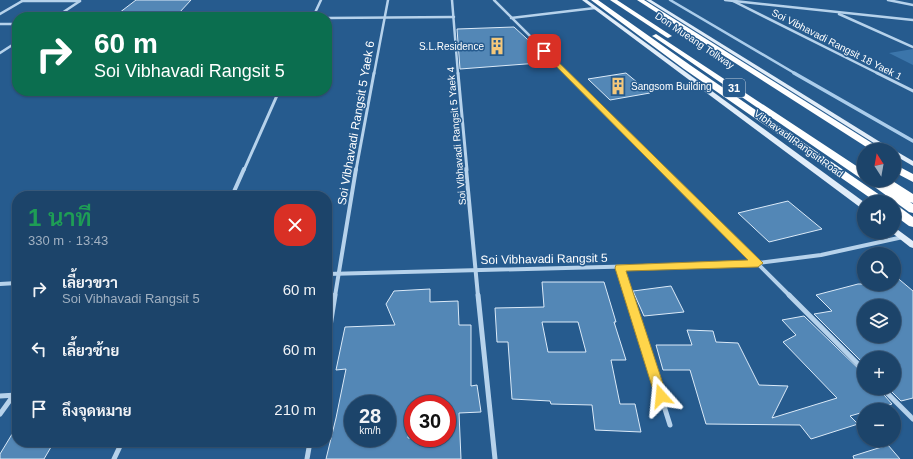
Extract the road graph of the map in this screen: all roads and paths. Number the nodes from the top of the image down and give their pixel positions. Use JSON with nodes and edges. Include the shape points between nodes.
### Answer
{"nodes":[{"id":1,"x":23,"y":0,"type":"edge"},
{"id":2,"x":81,"y":0,"type":"edge"},
{"id":3,"x":321,"y":0,"type":"edge"},
{"id":4,"x":388,"y":0,"type":"edge"},
{"id":5,"x":452,"y":0,"type":"edge"},
{"id":6,"x":494,"y":0,"type":"edge"},
{"id":7,"x":584,"y":0,"type":"edge"},
{"id":8,"x":604,"y":0,"type":"edge"},
{"id":9,"x":614,"y":0,"type":"edge"},
{"id":10,"x":629,"y":0,"type":"edge"},
{"id":11,"x":633,"y":0,"type":"edge"},
{"id":12,"x":640,"y":0,"type":"edge"},
{"id":13,"x":644,"y":0,"type":"edge"},
{"id":14,"x":648,"y":0,"type":"edge"},
{"id":15,"x":725,"y":0,"type":"edge"},
{"id":16,"x":888,"y":0,"type":"edge"},
{"id":17,"x":733,"y":1,"type":"edge"},
{"id":18,"x":595,"y":4,"type":"edge"},
{"id":19,"x":655,"y":4,"type":"junction"},
{"id":20,"x":913,"y":5,"type":"edge"},
{"id":21,"x":63,"y":12,"type":"edge"},
{"id":22,"x":315,"y":12,"type":"edge"},
{"id":23,"x":835,"y":12,"type":"junction"},
{"id":24,"x":0,"y":14,"type":"edge"},
{"id":25,"x":454,"y":17,"type":"junction"},
{"id":26,"x":332,"y":18,"type":"edge"},
{"id":27,"x":384,"y":18,"type":"junction"},
{"id":28,"x":512,"y":18,"type":"junction"},
{"id":29,"x":913,"y":20,"type":"edge"},
{"id":30,"x":0,"y":24,"type":"edge"},
{"id":31,"x":12,"y":24,"type":"edge"},
{"id":32,"x":12,"y":45,"type":"edge"},
{"id":33,"x":913,"y":47,"type":"edge"},
{"id":34,"x":1,"y":52,"type":"edge"},
{"id":35,"x":913,"y":91,"type":"edge"},
{"id":36,"x":277,"y":96,"type":"edge"},
{"id":37,"x":867,"y":143,"type":"edge"},
{"id":38,"x":879,"y":143,"type":"edge"},
{"id":39,"x":857,"y":144,"type":"edge"},
{"id":40,"x":857,"y":147,"type":"edge"},
{"id":41,"x":901,"y":156,"type":"edge"},
{"id":42,"x":857,"y":161,"type":"edge"},
{"id":43,"x":901,"y":164,"type":"edge"},
{"id":44,"x":913,"y":164,"type":"edge"},
{"id":45,"x":857,"y":171,"type":"edge"},
{"id":46,"x":913,"y":172,"type":"edge"},
{"id":47,"x":901,"y":173,"type":"edge"},
{"id":48,"x":913,"y":181,"type":"edge"},
{"id":49,"x":880,"y":187,"type":"edge"},
{"id":50,"x":895,"y":187,"type":"edge"},
{"id":51,"x":234,"y":191,"type":"edge"},
{"id":52,"x":874,"y":195,"type":"edge"},
{"id":53,"x":913,"y":199,"type":"edge"},
{"id":54,"x":857,"y":201,"type":"edge"},
{"id":55,"x":913,"y":209,"type":"edge"},
{"id":56,"x":901,"y":214,"type":"edge"},
{"id":57,"x":913,"y":223,"type":"edge"},
{"id":58,"x":901,"y":235,"type":"edge"},
{"id":59,"x":904,"y":237,"type":"junction"},
{"id":60,"x":913,"y":245,"type":"edge"},
{"id":61,"x":758,"y":263,"type":"junction"},
{"id":62,"x":620,"y":268,"type":"junction"},
{"id":63,"x":475,"y":270,"type":"junction"},
{"id":64,"x":340,"y":273,"type":"junction"},
{"id":65,"x":332,"y":274,"type":"edge"},
{"id":66,"x":12,"y":283,"type":"edge"},
{"id":67,"x":0,"y":284,"type":"edge"},
{"id":68,"x":332,"y":317,"type":"edge"},
{"id":69,"x":857,"y":363,"type":"edge"},
{"id":70,"x":889,"y":395,"type":"edge"},
{"id":71,"x":0,"y":396,"type":"edge"},
{"id":72,"x":12,"y":396,"type":"edge"},
{"id":73,"x":12,"y":400,"type":"edge"},
{"id":74,"x":0,"y":414,"type":"edge"},
{"id":75,"x":913,"y":419,"type":"edge"},
{"id":76,"x":670,"y":425,"type":"dead end"},
{"id":77,"x":120,"y":447,"type":"edge"},
{"id":78,"x":309,"y":447,"type":"edge"},
{"id":79,"x":114,"y":459,"type":"edge"},
{"id":80,"x":307,"y":459,"type":"edge"},
{"id":81,"x":494,"y":459,"type":"edge"}],
"edges":[{"from":1,"to":2,"type":"street"},
{"from":1,"to":24,"type":"street"},
{"from":2,"to":21,"type":"street"},
{"from":3,"to":22,"type":"street"},
{"from":4,"to":27,"type":"street","name":"Soi Vibhavadi Rangsit 5 Yaek 6"},
{"from":5,"to":25,"type":"street","name":"Soi Vibhavadi Rangsit 5 Yaek 4"},
{"from":6,"to":28,"type":"street"},
{"from":7,"to":18,"type":"main road","name":"Vibhavadi Rangsit Road","number":"31"},
{"from":8,"to":45,"type":"highway","name":"Vibhavadi Rangsit Road","number":"31"},
{"from":9,"to":42,"type":"highway","name":"Don Mueang Tollway","number":"31"},
{"from":10,"to":40,"type":"highway","name":"Don Mueang Tollway","number":"31"},
{"from":11,"to":39,"type":"highway","number":"31"},
{"from":12,"to":37,"type":"highway"},
{"from":13,"to":19,"type":"highway"},
{"from":14,"to":19,"type":"main road","number":"31"},
{"from":15,"to":17,"type":"street"},
{"from":16,"to":20,"type":"street"},
{"from":17,"to":23,"type":"street"},
{"from":17,"to":35,"type":"street","name":"Soi Vibhavadi Rangsit 18 Yaek 1"},
{"from":18,"to":28,"type":"street"},
{"from":18,"to":52,"type":"highway"},
{"from":18,"to":54,"type":"main road","name":"Vibhavadi Rangsit Road","number":"31"},
{"from":19,"to":38,"type":"main road","number":"31"},
{"from":23,"to":29,"type":"street"},
{"from":23,"to":33,"type":"street"},
{"from":25,"to":27,"type":"street"},
{"from":25,"to":63,"type":"street","name":"Soi Vibhavadi Rangsit 5 Yaek 4"},
{"from":26,"to":27,"type":"street"},
{"from":27,"to":64,"type":"street","name":"Soi Vibhavadi Rangsit 5 Yaek 6"},
{"from":28,"to":61,"type":"street"},
{"from":30,"to":31,"type":"street"},
{"from":32,"to":34,"type":"street"},
{"from":36,"to":51,"type":"street"},
{"from":41,"to":44,"type":"main road"},
{"from":43,"to":46,"type":"highway"},
{"from":47,"to":48,"type":"highway"},
{"from":49,"to":55,"type":"highway"},
{"from":50,"to":53,"type":"highway"},
{"from":56,"to":57,"type":"highway"},
{"from":58,"to":59,"type":"main road"},
{"from":59,"to":60,"type":"main road"},
{"from":59,"to":61,"type":"street","name":"Soi Vibhavadi Rangsit 5","via":[[821,255]]},
{"from":61,"to":62,"type":"street","name":"Soi Vibhavadi Rangsit 5"},
{"from":61,"to":69,"type":"street"},
{"from":62,"to":63,"type":"street","name":"Soi Vibhavadi Rangsit 5"},
{"from":62,"to":76,"type":"street"},
{"from":63,"to":64,"type":"street","name":"Soi Vibhavadi Rangsit 5"},
{"from":63,"to":81,"type":"street","name":"Soi Vibhavadi Rangsit 5 Yaek 4"},
{"from":64,"to":65,"type":"street","name":"Soi Vibhavadi Rangsit 5"},
{"from":64,"to":68,"type":"street","name":"Soi Vibhavadi Rangsit 5 Yaek 6"},
{"from":66,"to":67,"type":"street"},
{"from":70,"to":75,"type":"street"},
{"from":71,"to":72,"type":"street"},
{"from":73,"to":74,"type":"street"},
{"from":77,"to":79,"type":"street"},
{"from":78,"to":80,"type":"street"}]}
